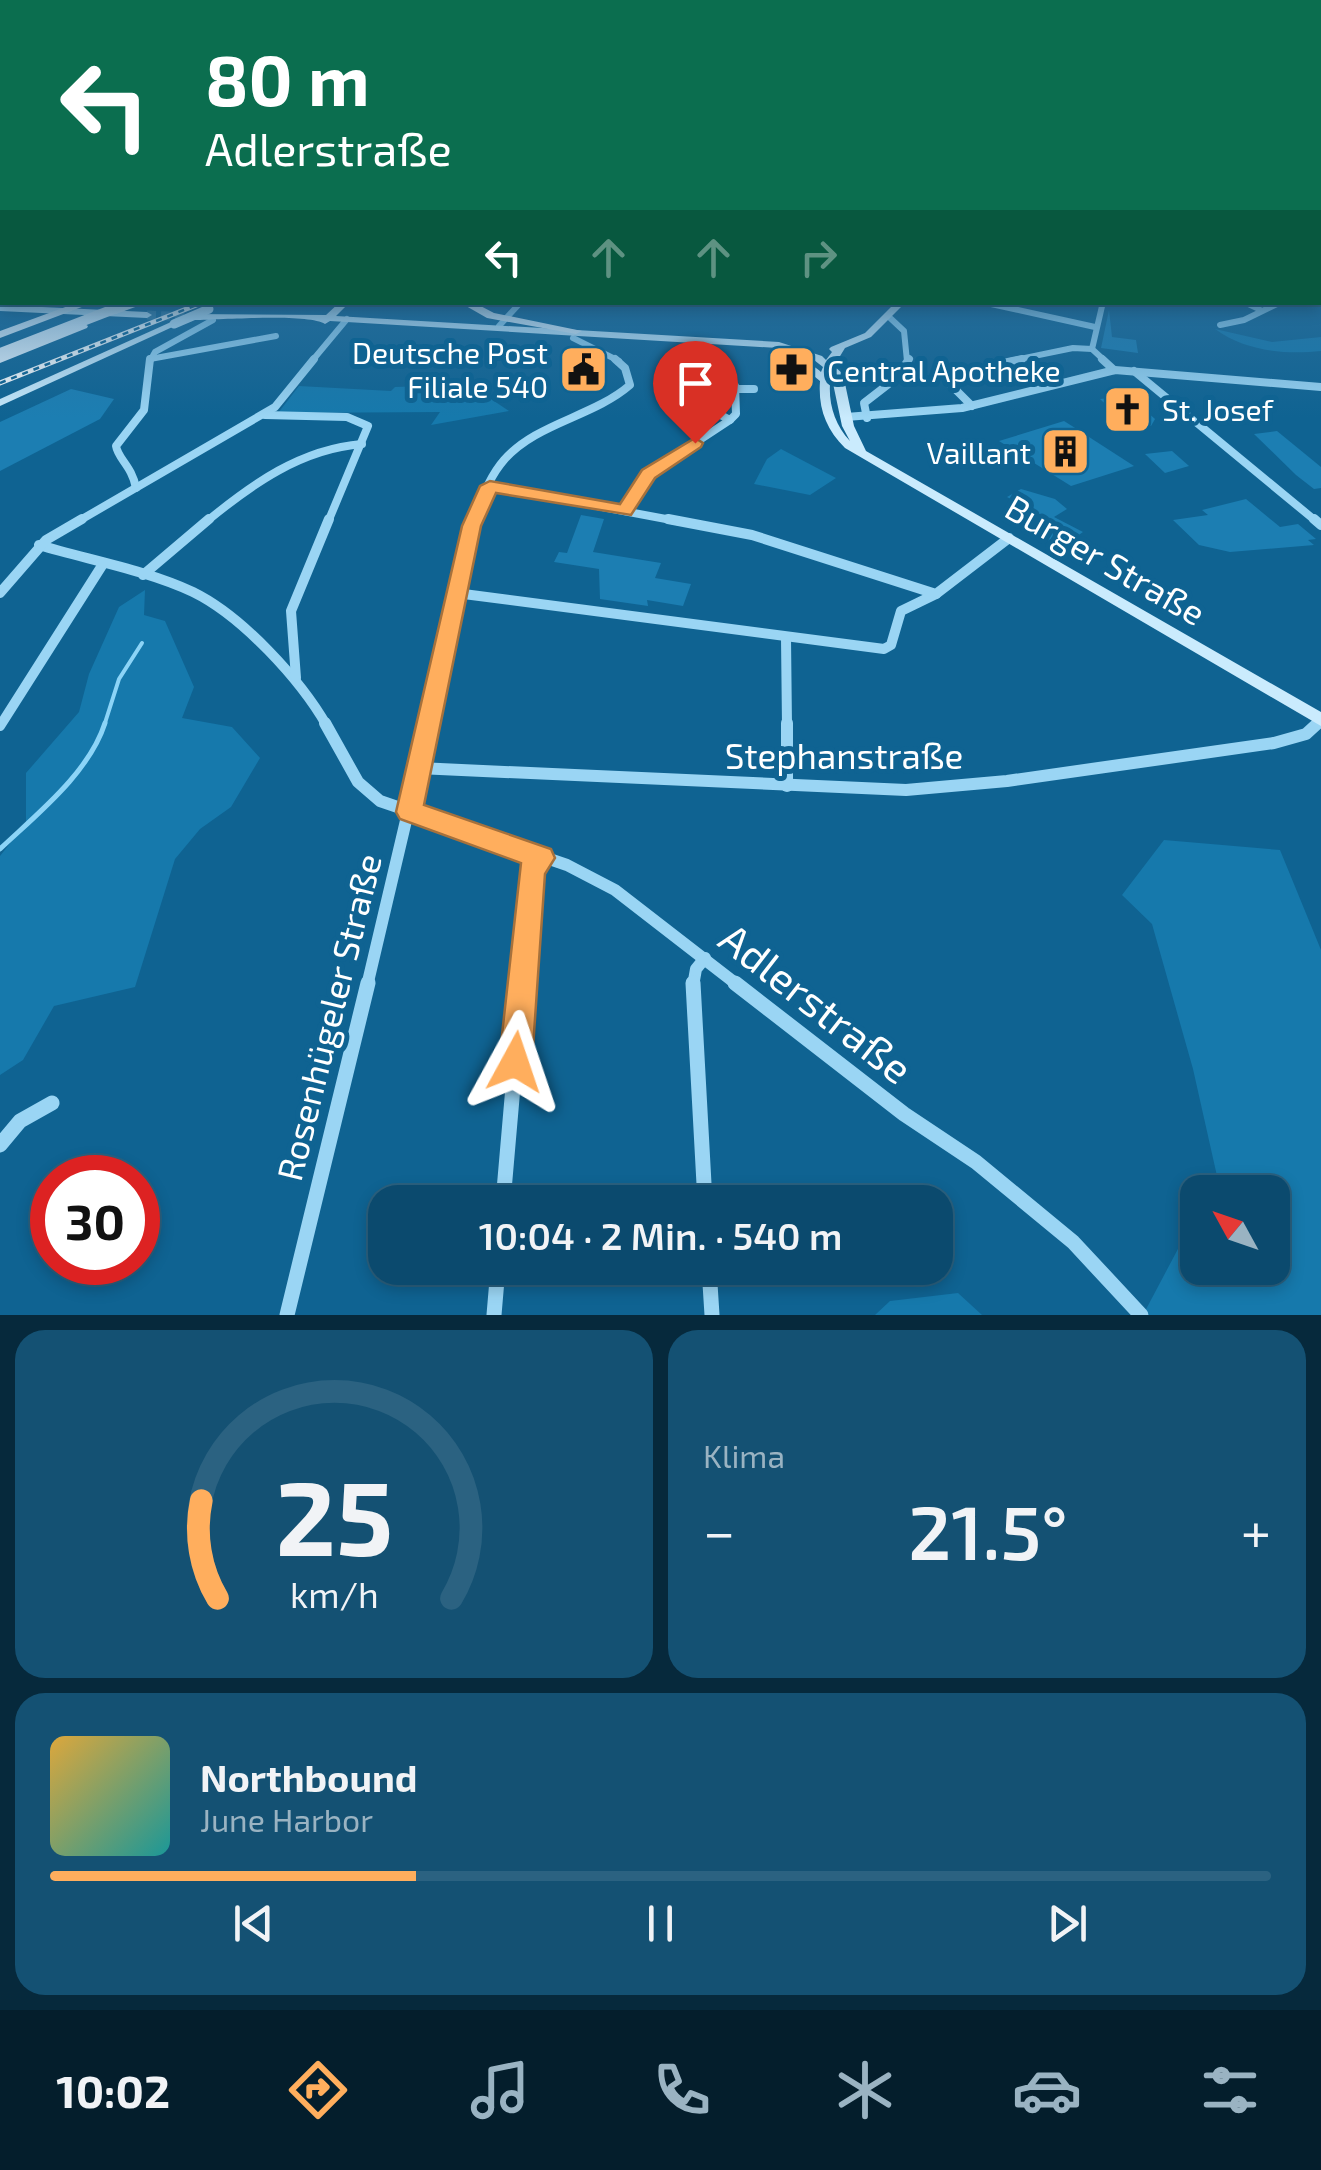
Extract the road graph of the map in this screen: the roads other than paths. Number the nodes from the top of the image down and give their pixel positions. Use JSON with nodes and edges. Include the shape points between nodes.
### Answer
{"nodes":[{"id":1,"x":84,"y":305,"type":"edge"},
{"id":2,"x":92,"y":305,"type":"edge"},
{"id":3,"x":125,"y":305,"type":"tunnel mouth"},
{"id":4,"x":223,"y":305,"type":"edge"},
{"id":5,"x":343,"y":305,"type":"edge"},
{"id":6,"x":469,"y":305,"type":"edge"},
{"id":7,"x":518,"y":305,"type":"edge"},
{"id":8,"x":899,"y":305,"type":"edge"},
{"id":9,"x":995,"y":305,"type":"edge"},
{"id":10,"x":1102,"y":305,"type":"edge"},
{"id":11,"x":1251,"y":305,"type":"edge"},
{"id":12,"x":1270,"y":305,"type":"edge"},
{"id":13,"x":146,"y":306,"type":"tunnel mouth"},
{"id":14,"x":1258,"y":308,"type":"junction"},
{"id":15,"x":112,"y":310,"type":"edge"},
{"id":16,"x":0,"y":312,"type":"edge"},
{"id":17,"x":64,"y":314,"type":"junction"},
{"id":18,"x":211,"y":315,"type":"junction"},
{"id":19,"x":888,"y":316,"type":"junction"},
{"id":20,"x":45,"y":318,"type":"junction"},
{"id":21,"x":325,"y":321,"type":"junction"},
{"id":22,"x":345,"y":322,"type":"junction"},
{"id":23,"x":503,"y":323,"type":"junction"},
{"id":24,"x":1220,"y":326,"type":"dead end"},
{"id":25,"x":1094,"y":328,"type":"junction"},
{"id":26,"x":458,"y":331,"type":"junction"},
{"id":27,"x":575,"y":334,"type":"junction"},
{"id":28,"x":276,"y":336,"type":"dead end"},
{"id":29,"x":0,"y":339,"type":"edge"},
{"id":30,"x":606,"y":341,"type":"junction"},
{"id":31,"x":1092,"y":349,"type":"junction"},
{"id":32,"x":828,"y":356,"type":"junction"},
{"id":33,"x":0,"y":357,"type":"edge"},
{"id":34,"x":150,"y":358,"type":"junction"},
{"id":35,"x":805,"y":358,"type":"junction"},
{"id":36,"x":1114,"y":370,"type":"junction"},
{"id":37,"x":1133,"y":370,"type":"junction"},
{"id":38,"x":826,"y":386,"type":"junction"},
{"id":39,"x":1321,"y":387,"type":"edge"},
{"id":40,"x":735,"y":388,"type":"junction"},
{"id":41,"x":754,"y":389,"type":"dead end"},
{"id":42,"x":0,"y":403,"type":"edge"},
{"id":43,"x":972,"y":406,"type":"junction"},
{"id":44,"x":265,"y":415,"type":"junction"},
{"id":45,"x":846,"y":418,"type":"junction"},
{"id":46,"x":867,"y":418,"type":"junction"},
{"id":47,"x":730,"y":420,"type":"junction"},
{"id":48,"x":362,"y":444,"type":"junction"},
{"id":49,"x":861,"y":450,"type":"junction"},
{"id":50,"x":490,"y":486,"type":"junction"},
{"id":51,"x":136,"y":488,"type":"junction"},
{"id":52,"x":625,"y":511,"type":"junction"},
{"id":53,"x":1321,"y":525,"type":"edge"},
{"id":54,"x":1009,"y":538,"type":"junction"},
{"id":55,"x":39,"y":545,"type":"junction"},
{"id":56,"x":103,"y":564,"type":"junction"},
{"id":57,"x":143,"y":574,"type":"junction"},
{"id":58,"x":0,"y":593,"type":"edge"},
{"id":59,"x":456,"y":593,"type":"junction"},
{"id":60,"x":936,"y":594,"type":"junction"},
{"id":61,"x":786,"y":638,"type":"junction"},
{"id":62,"x":297,"y":680,"type":"junction"},
{"id":63,"x":1321,"y":721,"type":"edge"},
{"id":64,"x":0,"y":726,"type":"edge"},
{"id":65,"x":418,"y":768,"type":"junction"},
{"id":66,"x":787,"y":786,"type":"junction"},
{"id":67,"x":409,"y":812,"type":"junction"},
{"id":68,"x":541,"y":858,"type":"junction"},
{"id":69,"x":705,"y":958,"type":"junction"},
{"id":70,"x":52,"y":1102,"type":"dead end"},
{"id":71,"x":0,"y":1146,"type":"edge"},
{"id":72,"x":504,"y":1185,"type":"edge"},
{"id":73,"x":704,"y":1185,"type":"edge"},
{"id":74,"x":497,"y":1285,"type":"edge"},
{"id":75,"x":710,"y":1285,"type":"edge"},
{"id":76,"x":287,"y":1315,"type":"edge"},
{"id":77,"x":494,"y":1315,"type":"edge"},
{"id":78,"x":712,"y":1315,"type":"edge"},
{"id":79,"x":1140,"y":1315,"type":"edge"}],
"edges":[{"from":1,"to":17,"type":"main road"},
{"from":2,"to":17,"type":"main road"},
{"from":3,"to":33,"type":"main road","bridge":true},
{"from":4,"to":18,"type":"main road"},
{"from":5,"to":21,"type":"main road"},
{"from":6,"to":23,"type":"main road"},
{"from":7,"to":23,"type":"street"},
{"from":8,"to":19,"type":"main road"},
{"from":9,"to":25,"type":"street"},
{"from":10,"to":25,"type":"street"},
{"from":11,"to":14,"type":"street"},
{"from":12,"to":14,"type":"street"},
{"from":13,"to":15,"type":"main road"},
{"from":14,"to":24,"type":"street"},
{"from":15,"to":17,"type":"main road"},
{"from":15,"to":20,"type":"main road"},
{"from":15,"to":33,"type":"main road"},
{"from":16,"to":17,"type":"main road"},
{"from":16,"to":20,"type":"main road"},
{"from":17,"to":20,"type":"main road"},
{"from":17,"to":29,"type":"main road"},
{"from":18,"to":21,"type":"main road"},
{"from":18,"to":21,"type":"main road","via":[[192,317]]},
{"from":18,"to":34,"type":"street"},
{"from":18,"to":42,"type":"main road","bridge":true,"via":[[174,324]]},
{"from":19,"to":32,"type":"main road","via":[[860,341]]},
{"from":19,"to":46,"type":"street","via":[[909,344],[906,365],[864,403]]},
{"from":20,"to":29,"type":"main road"},
{"from":21,"to":22,"type":"main road"},
{"from":22,"to":23,"type":"main road"},
{"from":22,"to":26,"type":"main road"},
{"from":22,"to":44,"type":"street"},
{"from":23,"to":26,"type":"main road"},
{"from":23,"to":27,"type":"main road"},
{"from":25,"to":31,"type":"street"},
{"from":26,"to":27,"type":"main road"},
{"from":27,"to":30,"type":"main road"},
{"from":28,"to":34,"type":"street"},
{"from":30,"to":35,"type":"main road"},
{"from":30,"to":35,"type":"main road","via":[[779,345]]},
{"from":30,"to":50,"type":"street","name":"Rosenhügeler Straße","via":[[632,379],[626,390],[514,451]]},
{"from":31,"to":36,"type":"street"},
{"from":31,"to":43,"type":"street","via":[[960,372],[951,385]]},
{"from":32,"to":35,"type":"main road"},
{"from":32,"to":38,"type":"main road"},
{"from":32,"to":45,"type":"main road","via":[[844,386]]},
{"from":34,"to":51,"type":"street","via":[[144,410],[116,446]]},
{"from":35,"to":38,"type":"main road"},
{"from":36,"to":37,"type":"street"},
{"from":36,"to":43,"type":"street"},
{"from":37,"to":39,"type":"street"},
{"from":37,"to":53,"type":"street"},
{"from":38,"to":45,"type":"main road","via":[[835,412]]},
{"from":38,"to":49,"type":"main road","name":"Burger Straße","via":[[834,431]]},
{"from":40,"to":41,"type":"street"},
{"from":40,"to":47,"type":"street","via":[[736,414]]},
{"from":40,"to":47,"type":"street","via":[[718,384],[714,390],[713,411]]},
{"from":43,"to":46,"type":"street"},
{"from":44,"to":48,"type":"street","via":[[355,418],[368,426]]},
{"from":44,"to":51,"type":"street"},
{"from":45,"to":46,"type":"street"},
{"from":45,"to":49,"type":"main road"},
{"from":47,"to":52,"type":"street","via":[[648,474]]},
{"from":48,"to":57,"type":"street","via":[[330,449],[255,485]]},
{"from":48,"to":62,"type":"street","via":[[292,612]]},
{"from":49,"to":54,"type":"main road","name":"Burger Straße"},
{"from":50,"to":52,"type":"street"},
{"from":50,"to":59,"type":"street","name":"Rosenhügeler Straße","via":[[472,526]]},
{"from":51,"to":55,"type":"street"},
{"from":52,"to":60,"type":"street","via":[[752,535]]},
{"from":54,"to":60,"type":"street"},
{"from":54,"to":63,"type":"main road","name":"Burger Straße"},
{"from":55,"to":56,"type":"street","name":"Adlerstraße"},
{"from":55,"to":58,"type":"street"},
{"from":56,"to":57,"type":"street","name":"Adlerstraße"},
{"from":56,"to":64,"type":"street"},
{"from":57,"to":62,"type":"street","name":"Adlerstraße","via":[[223,608]]},
{"from":59,"to":61,"type":"street"},
{"from":59,"to":65,"type":"street","name":"Rosenhügeler Straße"},
{"from":60,"to":61,"type":"street","via":[[901,611],[884,649]]},
{"from":61,"to":66,"type":"street"},
{"from":62,"to":67,"type":"street","name":"Adlerstraße","via":[[358,782],[380,801]]},
{"from":63,"to":66,"type":"street","name":"Stephanstraße","via":[[1306,734],[1274,743],[1007,782],[906,790]]},
{"from":65,"to":66,"type":"street","name":"Stephanstraße"},
{"from":65,"to":67,"type":"street","name":"Rosenhügeler Straße"},
{"from":67,"to":68,"type":"street","name":"Adlerstraße"},
{"from":67,"to":76,"type":"street","name":"Rosenhügeler Straße"},
{"from":68,"to":69,"type":"street","name":"Adlerstraße","via":[[594,877]]},
{"from":68,"to":72,"type":"street","via":[[532,870]]},
{"from":69,"to":73,"type":"street","via":[[692,993]]},
{"from":69,"to":79,"type":"street","name":"Adlerstraße","via":[[976,1162],[1073,1242]]},
{"from":70,"to":71,"type":"street","via":[[20,1121]]},
{"from":74,"to":77,"type":"street"},
{"from":75,"to":78,"type":"street"}]}
